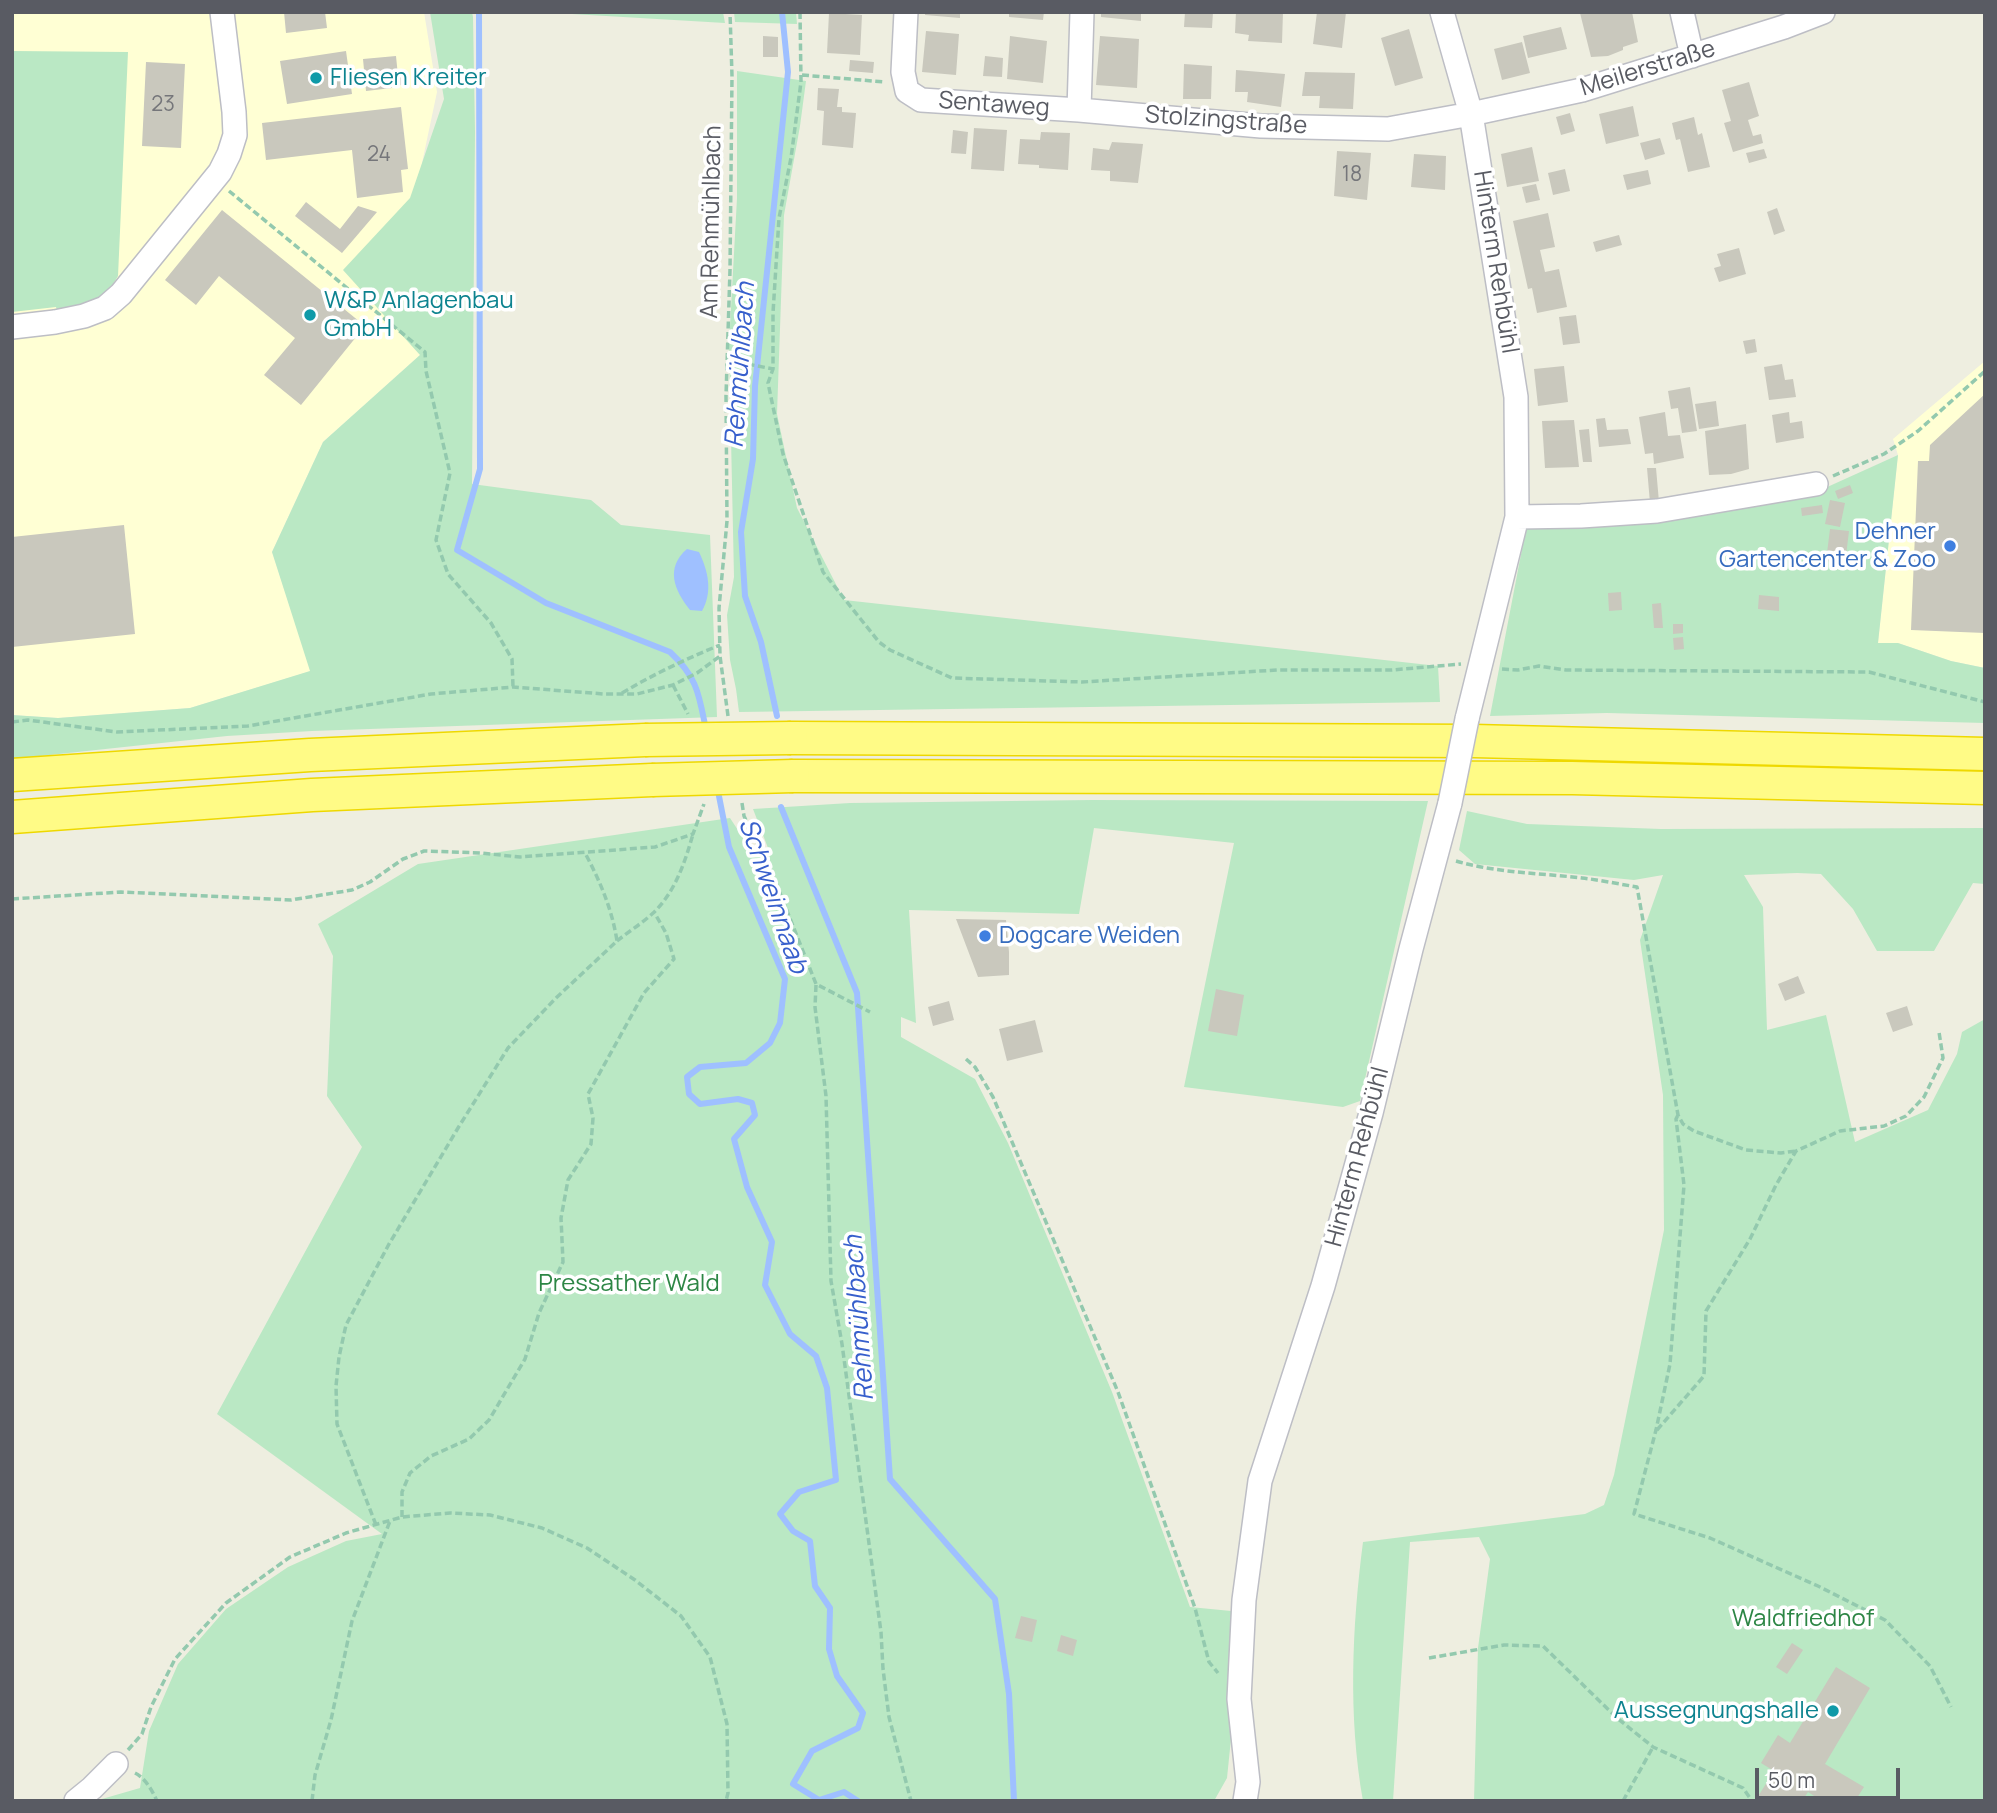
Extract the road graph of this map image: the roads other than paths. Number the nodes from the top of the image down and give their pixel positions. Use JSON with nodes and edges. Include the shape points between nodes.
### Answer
{"nodes":[{"id":1,"x":222,"y":12,"type":"edge"},
{"id":2,"x":906,"y":12,"type":"edge"},
{"id":3,"x":1082,"y":12,"type":"edge"},
{"id":4,"x":1442,"y":12,"type":"edge"},
{"id":5,"x":1682,"y":12,"type":"edge"},
{"id":6,"x":1823,"y":12,"type":"edge"},
{"id":7,"x":1692,"y":56,"type":"junction"},
{"id":8,"x":1079,"y":110,"type":"junction"},
{"id":9,"x":1471,"y":114,"type":"junction"},
{"id":10,"x":12,"y":327,"type":"edge"},
{"id":11,"x":1815,"y":484,"type":"road end"},
{"id":12,"x":1517,"y":517,"type":"junction"},
{"id":13,"x":1985,"y":754,"type":"edge"},
{"id":14,"x":12,"y":775,"type":"edge"},
{"id":15,"x":1985,"y":788,"type":"edge"},
{"id":16,"x":12,"y":817,"type":"edge"},
{"id":17,"x":116,"y":1764,"type":"road end"},
{"id":18,"x":1247,"y":1791,"type":"edge"},
{"id":19,"x":76,"y":1801,"type":"edge"}],
"edges":[{"from":1,"to":10,"type":"street","via":[[235,135],[214,180],[105,308],[70,319]]},
{"from":2,"to":8,"type":"street","name":"Sentaweg","via":[[904,79],[907,91],[921,100]]},
{"from":3,"to":8,"type":"street"},
{"from":4,"to":9,"type":"street","name":"Hinterm Rehbühl"},
{"from":5,"to":7,"type":"street"},
{"from":6,"to":7,"type":"street","name":"Meilerstraße"},
{"from":7,"to":9,"type":"street","name":"Meilerstraße","via":[[1582,90]]},
{"from":8,"to":9,"type":"street","name":"Stolzingstraße","via":[[1261,126],[1388,129]]},
{"from":9,"to":12,"type":"street","name":"Hinterm Rehbühl","via":[[1516,397]]},
{"from":11,"to":12,"type":"street","via":[[1657,511]]},
{"from":12,"to":18,"type":"street","name":"Hinterm Rehbühl","bridge":true,"via":[[1371,1113],[1324,1286],[1260,1481],[1244,1600],[1240,1699]]},
{"from":13,"to":14,"type":"highway","bridge":true,"via":[[1474,741],[791,738],[310,755]]},
{"from":15,"to":16,"type":"highway","bridge":true,"via":[[1572,778],[793,776],[313,795]]},
{"from":17,"to":19,"type":"street"}]}
